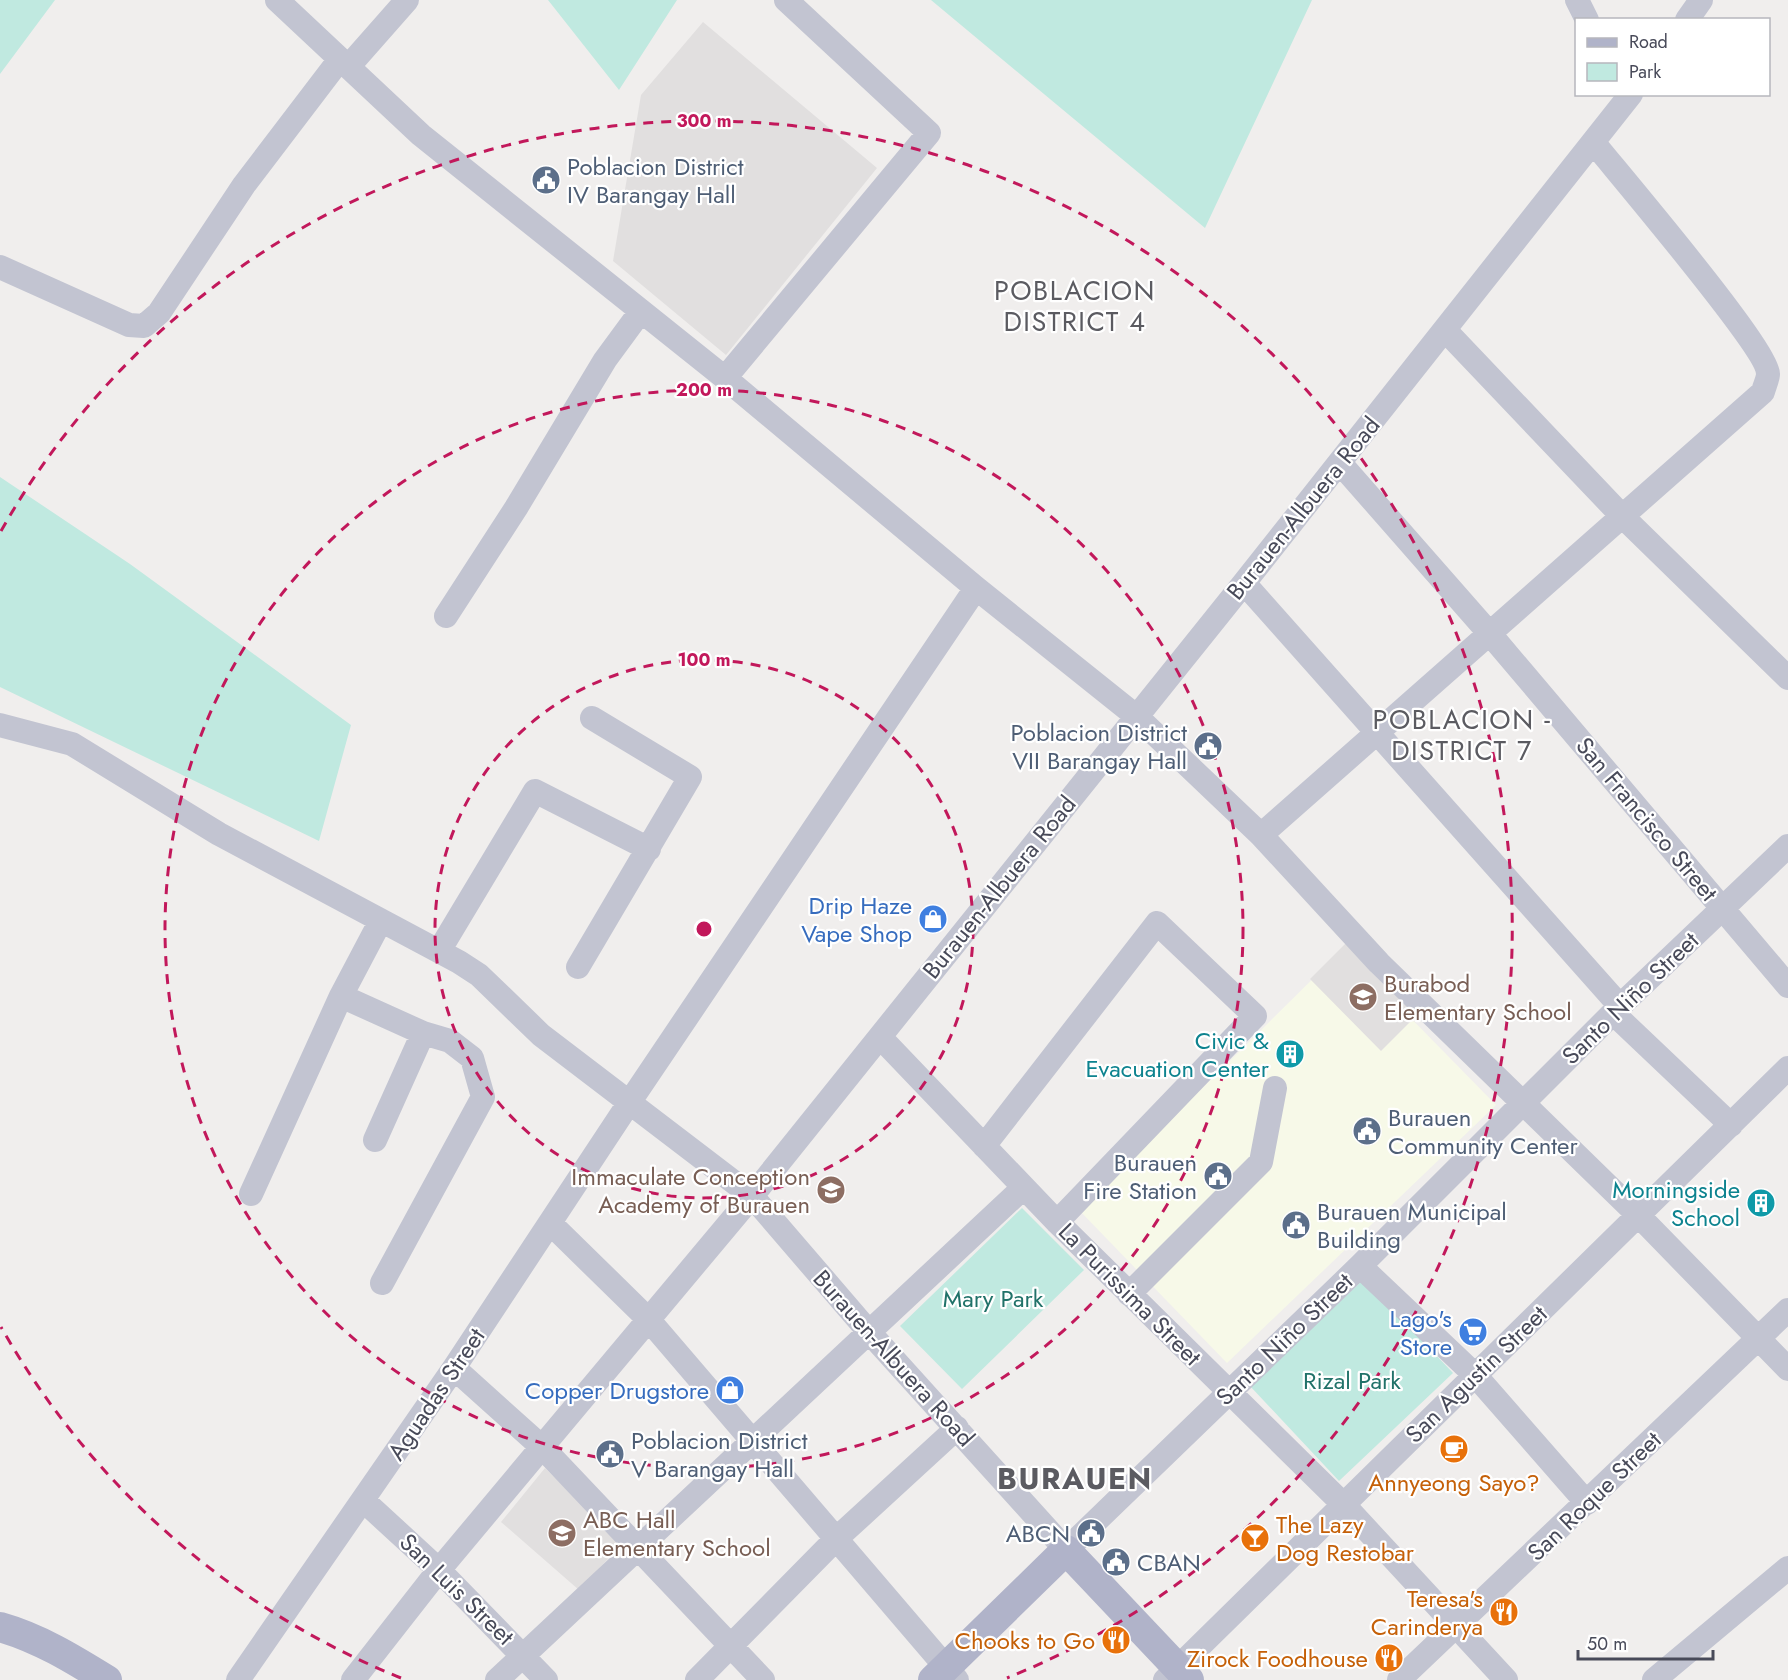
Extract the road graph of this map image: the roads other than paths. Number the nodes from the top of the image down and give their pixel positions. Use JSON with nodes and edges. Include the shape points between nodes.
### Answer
{"nodes":[{"id":1,"x":278,"y":0,"type":"edge"},
{"id":2,"x":407,"y":0,"type":"edge"},
{"id":3,"x":786,"y":0,"type":"edge"},
{"id":4,"x":1576,"y":0,"type":"edge"},
{"id":5,"x":1701,"y":0,"type":"edge"},
{"id":6,"x":1586,"y":18,"type":"edge"},
{"id":7,"x":1688,"y":18,"type":"edge"},
{"id":8,"x":344,"y":63,"type":"junction"},
{"id":9,"x":1629,"y":96,"type":"edge"},
{"id":10,"x":1594,"y":143,"type":"junction"},
{"id":11,"x":0,"y":267,"type":"edge"},
{"id":12,"x":641,"y":311,"type":"junction"},
{"id":13,"x":1445,"y":330,"type":"junction"},
{"id":14,"x":725,"y":378,"type":"junction"},
{"id":15,"x":1340,"y":463,"type":"junction"},
{"id":16,"x":1623,"y":516,"type":"junction"},
{"id":17,"x":1244,"y":583,"type":"junction"},
{"id":18,"x":976,"y":588,"type":"junction"},
{"id":19,"x":446,"y":616,"type":"dead end"},
{"id":20,"x":1490,"y":634,"type":"junction"},
{"id":21,"x":1788,"y":678,"type":"edge"},
{"id":22,"x":1136,"y":716,"type":"junction"},
{"id":23,"x":592,"y":718,"type":"dead end"},
{"id":24,"x":0,"y":725,"type":"edge"},
{"id":25,"x":1378,"y":731,"type":"junction"},
{"id":26,"x":1260,"y":835,"type":"junction"},
{"id":27,"x":1788,"y":846,"type":"edge"},
{"id":28,"x":649,"y":849,"type":"junction"},
{"id":29,"x":1722,"y":908,"type":"junction"},
{"id":30,"x":380,"y":922,"type":"junction"},
{"id":31,"x":439,"y":951,"type":"junction"},
{"id":32,"x":578,"y":967,"type":"dead end"},
{"id":33,"x":1788,"y":986,"type":"edge"},
{"id":34,"x":341,"y":996,"type":"junction"},
{"id":35,"x":1616,"y":1010,"type":"junction"},
{"id":36,"x":423,"y":1033,"type":"junction"},
{"id":37,"x":879,"y":1037,"type":"junction"},
{"id":38,"x":1788,"y":1068,"type":"edge"},
{"id":39,"x":1275,"y":1088,"type":"dead end"},
{"id":40,"x":1524,"y":1102,"type":"junction"},
{"id":41,"x":628,"y":1103,"type":"junction"},
{"id":42,"x":1731,"y":1125,"type":"junction"},
{"id":43,"x":375,"y":1140,"type":"dead end"},
{"id":44,"x":984,"y":1146,"type":"junction"},
{"id":45,"x":1023,"y":1188,"type":"junction"},
{"id":46,"x":251,"y":1194,"type":"dead end"},
{"id":47,"x":752,"y":1196,"type":"junction"},
{"id":48,"x":1638,"y":1216,"type":"junction"},
{"id":49,"x":1058,"y":1222,"type":"junction"},
{"id":50,"x":549,"y":1223,"type":"junction"},
{"id":51,"x":1360,"y":1266,"type":"junction"},
{"id":52,"x":382,"y":1283,"type":"dead end"},
{"id":53,"x":1129,"y":1294,"type":"junction"},
{"id":54,"x":1788,"y":1310,"type":"edge"},
{"id":55,"x":648,"y":1319,"type":"junction"},
{"id":56,"x":869,"y":1332,"type":"junction"},
{"id":57,"x":1759,"y":1338,"type":"junction"},
{"id":58,"x":454,"y":1368,"type":"junction"},
{"id":59,"x":1788,"y":1369,"type":"edge"},
{"id":60,"x":1475,"y":1375,"type":"junction"},
{"id":61,"x":1229,"y":1392,"type":"junction"},
{"id":62,"x":957,"y":1428,"type":"junction"},
{"id":63,"x":753,"y":1442,"type":"junction"},
{"id":64,"x":543,"y":1448,"type":"junction"},
{"id":65,"x":364,"y":1501,"type":"junction"},
{"id":66,"x":1587,"y":1503,"type":"junction"},
{"id":67,"x":1344,"y":1505,"type":"junction"},
{"id":68,"x":836,"y":1539,"type":"junction"},
{"id":69,"x":640,"y":1547,"type":"junction"},
{"id":70,"x":1066,"y":1550,"type":"junction"},
{"id":71,"x":1788,"y":1568,"type":"edge"},
{"id":72,"x":439,"y":1570,"type":"junction"},
{"id":73,"x":1456,"y":1626,"type":"junction"},
{"id":74,"x":0,"y":1627,"type":"edge"},
{"id":75,"x":732,"y":1645,"type":"junction"},
{"id":76,"x":524,"y":1655,"type":"junction"},
{"id":77,"x":945,"y":1676,"type":"edge"},
{"id":78,"x":1177,"y":1676,"type":"edge"},
{"id":79,"x":107,"y":1680,"type":"edge"},
{"id":80,"x":238,"y":1680,"type":"edge"},
{"id":81,"x":353,"y":1680,"type":"edge"},
{"id":82,"x":497,"y":1680,"type":"edge"},
{"id":83,"x":546,"y":1680,"type":"edge"},
{"id":84,"x":697,"y":1680,"type":"edge"},
{"id":85,"x":764,"y":1680,"type":"edge"},
{"id":86,"x":1399,"y":1680,"type":"edge"},
{"id":87,"x":1506,"y":1680,"type":"edge"},
{"id":88,"x":1654,"y":1680,"type":"edge"}],
"edges":[{"from":1,"to":8,"type":"street"},
{"from":2,"to":8,"type":"street"},
{"from":3,"to":14,"type":"street","via":[[929,133]]},
{"from":4,"to":6,"type":"street"},
{"from":5,"to":7,"type":"street"},
{"from":8,"to":11,"type":"street","via":[[244,185],[159,313],[144,326],[129,325]]},
{"from":8,"to":12,"type":"street","via":[[421,135]]},
{"from":9,"to":10,"type":"street","name":"Burauen-Albuera Road"},
{"from":10,"to":13,"type":"street","name":"Burauen-Albuera Road"},
{"from":10,"to":16,"type":"street","via":[[1707,283],[1761,355],[1768,374],[1763,392]]},
{"from":12,"to":14,"type":"street"},
{"from":12,"to":19,"type":"street","via":[[605,360]]},
{"from":13,"to":15,"type":"street","name":"Burauen-Albuera Road"},
{"from":13,"to":16,"type":"street"},
{"from":14,"to":18,"type":"street"},
{"from":15,"to":17,"type":"street","name":"Burauen-Albuera Road"},
{"from":15,"to":20,"type":"street","name":"San Francisco Street"},
{"from":16,"to":20,"type":"street"},
{"from":16,"to":21,"type":"street"},
{"from":17,"to":22,"type":"street","name":"Burauen-Albuera Road"},
{"from":17,"to":25,"type":"street"},
{"from":18,"to":22,"type":"street"},
{"from":18,"to":41,"type":"street","name":"Aguadas Street"},
{"from":20,"to":25,"type":"street"},
{"from":20,"to":29,"type":"street","name":"San Francisco Street"},
{"from":22,"to":26,"type":"street"},
{"from":22,"to":37,"type":"street","name":"Burauen-Albuera Road"},
{"from":23,"to":28,"type":"street","via":[[690,777]]},
{"from":24,"to":30,"type":"street","via":[[72,744],[219,834]]},
{"from":25,"to":26,"type":"street"},
{"from":25,"to":35,"type":"street"},
{"from":26,"to":40,"type":"street","via":[[1378,963]]},
{"from":27,"to":29,"type":"street","name":"Santo Niño Street"},
{"from":28,"to":31,"type":"street","via":[[535,791]]},
{"from":28,"to":32,"type":"street"},
{"from":29,"to":33,"type":"street","name":"San Francisco Street"},
{"from":29,"to":35,"type":"street","name":"Santo Niño Street"},
{"from":30,"to":31,"type":"street"},
{"from":30,"to":34,"type":"street"},
{"from":31,"to":41,"type":"street","via":[[479,975],[541,1035]]},
{"from":34,"to":36,"type":"street"},
{"from":34,"to":46,"type":"street"},
{"from":35,"to":40,"type":"street","name":"Santo Niño Street"},
{"from":35,"to":42,"type":"street"},
{"from":36,"to":43,"type":"street"},
{"from":36,"to":52,"type":"street","via":[[450,1041],[472,1058],[483,1097]]},
{"from":37,"to":44,"type":"street","name":"La Purissima Street"},
{"from":37,"to":47,"type":"street","name":"Burauen-Albuera Road"},
{"from":38,"to":42,"type":"street","name":"San Agustin Street"},
{"from":39,"to":53,"type":"street","via":[[1261,1162]]},
{"from":40,"to":48,"type":"street"},
{"from":40,"to":51,"type":"street","name":"Santo Niño Street"},
{"from":41,"to":47,"type":"street"},
{"from":41,"to":50,"type":"street","name":"Aguadas Street"},
{"from":42,"to":48,"type":"street","name":"San Agustin Street"},
{"from":44,"to":45,"type":"street","name":"La Purissima Street"},
{"from":44,"to":49,"type":"street","via":[[1157,923],[1255,1016]]},
{"from":45,"to":49,"type":"street","name":"La Purissima Street"},
{"from":45,"to":56,"type":"street"},
{"from":47,"to":55,"type":"street"},
{"from":47,"to":56,"type":"street","name":"Burauen-Albuera Road"},
{"from":48,"to":57,"type":"street"},
{"from":48,"to":60,"type":"street","name":"San Agustin Street"},
{"from":49,"to":53,"type":"street","name":"La Purissima Street"},
{"from":50,"to":55,"type":"street"},
{"from":50,"to":58,"type":"street","name":"Aguadas Street"},
{"from":51,"to":60,"type":"street"},
{"from":51,"to":61,"type":"street","name":"Santo Niño Street"},
{"from":53,"to":61,"type":"street","name":"La Purissima Street"},
{"from":54,"to":57,"type":"street","name":"San Roque Street"},
{"from":55,"to":63,"type":"street"},
{"from":55,"to":64,"type":"street"},
{"from":56,"to":62,"type":"street","name":"Burauen-Albuera Road"},
{"from":56,"to":63,"type":"street"},
{"from":57,"to":59,"type":"street"},
{"from":57,"to":66,"type":"street","name":"San Roque Street"},
{"from":58,"to":64,"type":"street"},
{"from":58,"to":65,"type":"street","name":"Aguadas Street"},
{"from":60,"to":66,"type":"street"},
{"from":60,"to":67,"type":"street","name":"San Agustin Street"},
{"from":61,"to":67,"type":"street","name":"La Purissima Street"},
{"from":61,"to":70,"type":"street","name":"Santo Niño Street"},
{"from":62,"to":68,"type":"street"},
{"from":62,"to":70,"type":"street","name":"Burauen-Albuera Road"},
{"from":63,"to":68,"type":"street"},
{"from":63,"to":69,"type":"street"},
{"from":64,"to":69,"type":"street"},
{"from":64,"to":72,"type":"street"},
{"from":65,"to":72,"type":"street","name":"San Luis Street"},
{"from":65,"to":80,"type":"street","name":"Aguadas Street"},
{"from":66,"to":73,"type":"street","name":"San Roque Street"},
{"from":67,"to":73,"type":"street","name":"La Purissima Street"},
{"from":67,"to":78,"type":"street","name":"San Agustin Street"},
{"from":68,"to":75,"type":"street"},
{"from":68,"to":77,"type":"street"},
{"from":69,"to":75,"type":"street"},
{"from":69,"to":76,"type":"street"},
{"from":70,"to":77,"type":"main road","name":"Santo Niño Street"},
{"from":70,"to":78,"type":"main road"},
{"from":71,"to":88,"type":"street"},
{"from":72,"to":76,"type":"street","name":"San Luis Street"},
{"from":72,"to":81,"type":"street"},
{"from":73,"to":86,"type":"street","name":"San Roque Street"},
{"from":73,"to":87,"type":"street","name":"La Purissima Street"},
{"from":74,"to":79,"type":"main road","via":[[67,1655]]},
{"from":75,"to":84,"type":"street"},
{"from":75,"to":85,"type":"street"},
{"from":76,"to":82,"type":"street"},
{"from":76,"to":83,"type":"street","name":"San Luis Street"}]}
